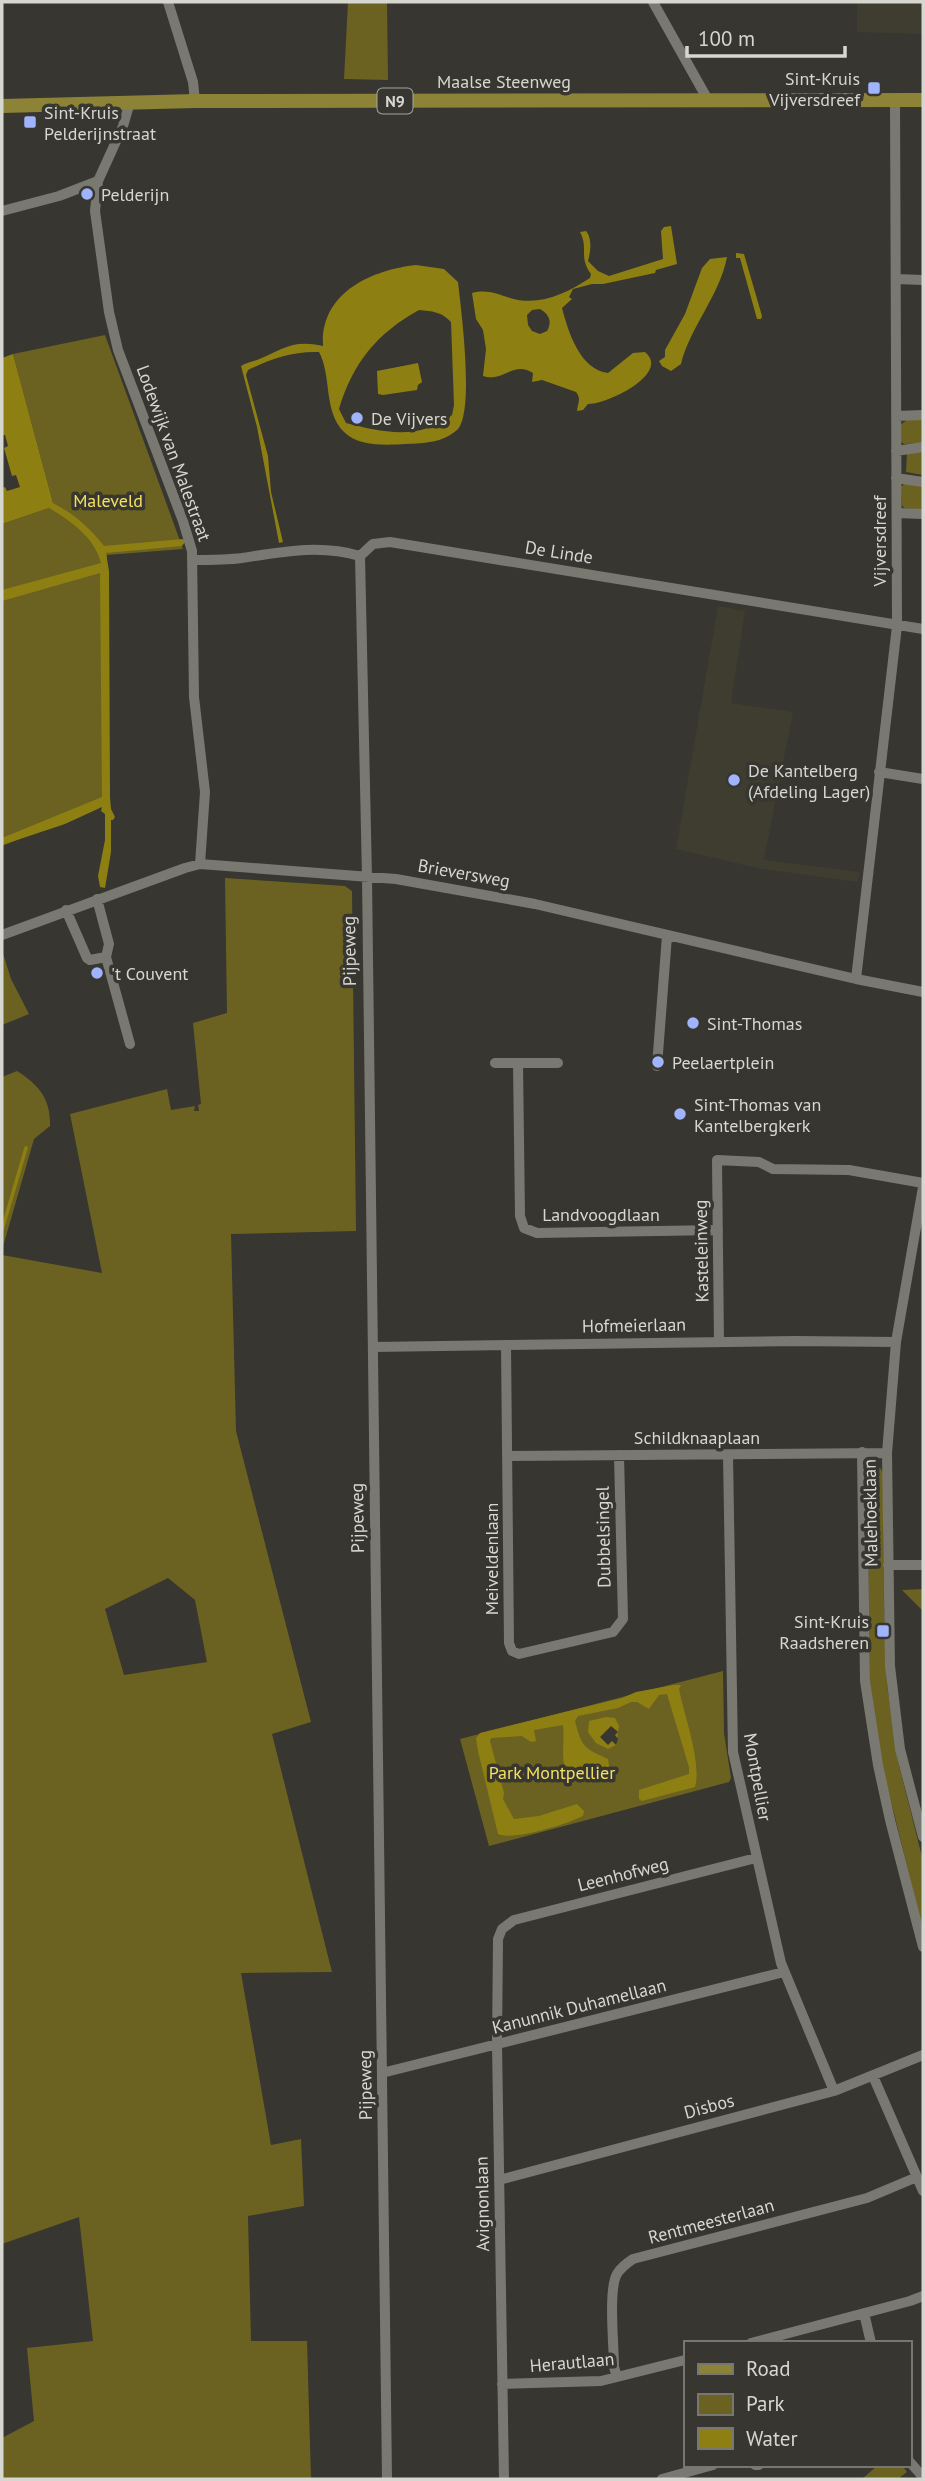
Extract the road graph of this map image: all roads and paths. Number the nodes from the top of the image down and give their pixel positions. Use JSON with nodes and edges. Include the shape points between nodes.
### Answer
{"nodes":[{"id":1,"x":168,"y":2,"type":"edge"},
{"id":2,"x":653,"y":2,"type":"edge"},
{"id":3,"x":708,"y":100,"type":"junction"},
{"id":4,"x":895,"y":100,"type":"junction"},
{"id":5,"x":923,"y":100,"type":"edge"},
{"id":6,"x":195,"y":101,"type":"junction"},
{"id":7,"x":130,"y":102,"type":"junction"},
{"id":8,"x":2,"y":106,"type":"edge"},
{"id":9,"x":98,"y":181,"type":"junction"},
{"id":10,"x":2,"y":211,"type":"edge"},
{"id":11,"x":896,"y":279,"type":"junction"},
{"id":12,"x":923,"y":280,"type":"edge"},
{"id":13,"x":923,"y":415,"type":"edge"},
{"id":14,"x":896,"y":416,"type":"junction"},
{"id":15,"x":923,"y":447,"type":"edge"},
{"id":16,"x":896,"y":451,"type":"junction"},
{"id":17,"x":897,"y":478,"type":"junction"},
{"id":18,"x":923,"y":482,"type":"edge"},
{"id":19,"x":897,"y":513,"type":"junction"},
{"id":20,"x":923,"y":514,"type":"edge"},
{"id":21,"x":360,"y":556,"type":"junction"},
{"id":22,"x":193,"y":560,"type":"junction"},
{"id":23,"x":897,"y":625,"type":"junction"},
{"id":24,"x":923,"y":629,"type":"edge"},
{"id":25,"x":879,"y":772,"type":"junction"},
{"id":26,"x":923,"y":779,"type":"edge"},
{"id":27,"x":201,"y":864,"type":"junction"},
{"id":28,"x":367,"y":877,"type":"junction"},
{"id":29,"x":97,"y":899,"type":"junction"},
{"id":30,"x":66,"y":910,"type":"junction"},
{"id":31,"x":2,"y":934,"type":"edge"},
{"id":32,"x":667,"y":936,"type":"junction"},
{"id":33,"x":107,"y":957,"type":"junction"},
{"id":34,"x":856,"y":979,"type":"junction"},
{"id":35,"x":923,"y":992,"type":"edge"},
{"id":36,"x":130,"y":1044,"type":"dead end"},
{"id":37,"x":495,"y":1063,"type":"dead end"},
{"id":38,"x":519,"y":1063,"type":"junction"},
{"id":39,"x":558,"y":1063,"type":"dead end"},
{"id":40,"x":657,"y":1066,"type":"dead end"},
{"id":41,"x":923,"y":1185,"type":"edge"},
{"id":42,"x":718,"y":1230,"type":"junction"},
{"id":43,"x":719,"y":1342,"type":"junction"},
{"id":44,"x":896,"y":1342,"type":"junction"},
{"id":45,"x":506,"y":1345,"type":"junction"},
{"id":46,"x":373,"y":1348,"type":"junction"},
{"id":47,"x":862,"y":1452,"type":"junction"},
{"id":48,"x":887,"y":1452,"type":"junction"},
{"id":49,"x":619,"y":1455,"type":"junction"},
{"id":50,"x":728,"y":1455,"type":"junction"},
{"id":51,"x":508,"y":1456,"type":"junction"},
{"id":52,"x":923,"y":1564,"type":"edge"},
{"id":53,"x":888,"y":1565,"type":"junction"},
{"id":54,"x":623,"y":1619,"type":"joint"},
{"id":55,"x":921,"y":1820,"type":"edge"},
{"id":56,"x":923,"y":1838,"type":"edge"},
{"id":57,"x":756,"y":1858,"type":"junction"},
{"id":58,"x":502,"y":1929,"type":"joint"},
{"id":59,"x":923,"y":1947,"type":"edge"},
{"id":60,"x":785,"y":1972,"type":"junction"},
{"id":61,"x":497,"y":2045,"type":"junction"},
{"id":62,"x":923,"y":2055,"type":"edge"},
{"id":63,"x":382,"y":2073,"type":"junction"},
{"id":64,"x":873,"y":2076,"type":"junction"},
{"id":65,"x":834,"y":2091,"type":"junction"},
{"id":66,"x":917,"y":2178,"type":"junction"},
{"id":67,"x":499,"y":2180,"type":"junction"},
{"id":68,"x":923,"y":2191,"type":"edge"},
{"id":69,"x":923,"y":2296,"type":"edge"},
{"id":70,"x":863,"y":2314,"type":"junction"},
{"id":71,"x":759,"y":2341,"type":"edge"},
{"id":72,"x":870,"y":2341,"type":"edge"},
{"id":73,"x":684,"y":2360,"type":"edge"},
{"id":74,"x":617,"y":2377,"type":"junction"},
{"id":75,"x":502,"y":2384,"type":"junction"},
{"id":76,"x":911,"y":2463,"type":"edge"},
{"id":77,"x":706,"y":2467,"type":"edge"},
{"id":78,"x":923,"y":2477,"type":"edge"},
{"id":79,"x":387,"y":2479,"type":"edge"},
{"id":80,"x":504,"y":2479,"type":"edge"},
{"id":81,"x":662,"y":2479,"type":"edge"}],
"edges":[{"from":1,"to":6,"type":"street","via":[[194,84]]},
{"from":2,"to":3,"type":"street"},
{"from":3,"to":4,"type":"main road","name":"Maalse Steenweg","number":"N9"},
{"from":3,"to":6,"type":"main road","name":"Maalse Steenweg","number":"N9"},
{"from":4,"to":5,"type":"main road","name":"Maalse Steenweg","number":"N9"},
{"from":4,"to":11,"type":"street","name":"Vijversdreef"},
{"from":6,"to":7,"type":"main road","name":"Maalse Steenweg","number":"N9"},
{"from":7,"to":8,"type":"main road","name":"Maalse Steenweg","number":"N9"},
{"from":7,"to":9,"type":"street","name":"Lodewijk van Malestraat"},
{"from":9,"to":10,"type":"street"},
{"from":9,"to":22,"type":"street","name":"Lodewijk van Malestraat","via":[[94,211],[115,338]]},
{"from":11,"to":12,"type":"street"},
{"from":11,"to":14,"type":"street","name":"Vijversdreef"},
{"from":13,"to":14,"type":"street"},
{"from":14,"to":16,"type":"street","name":"Vijversdreef"},
{"from":15,"to":16,"type":"street"},
{"from":16,"to":17,"type":"street","name":"Vijversdreef"},
{"from":17,"to":18,"type":"street"},
{"from":17,"to":19,"type":"street","name":"Vijversdreef"},
{"from":19,"to":20,"type":"street"},
{"from":19,"to":23,"type":"street","name":"Vijversdreef"},
{"from":21,"to":22,"type":"street","via":[[298,549]]},
{"from":21,"to":23,"type":"street","name":"De Linde","via":[[373,544],[390,542]]},
{"from":21,"to":28,"type":"street","name":"Pijpeweg"},
{"from":22,"to":27,"type":"street","name":"Lodewijk van Malestraat","via":[[194,696],[205,792]]},
{"from":23,"to":24,"type":"street","name":"De Linde"},
{"from":23,"to":25,"type":"street","name":"Vijversdreef"},
{"from":25,"to":26,"type":"street"},
{"from":25,"to":34,"type":"street","name":"Vijversdreef"},
{"from":27,"to":28,"type":"street","name":"Brieversweg"},
{"from":27,"to":29,"type":"street","name":"Brieversweg"},
{"from":28,"to":32,"type":"street","name":"Brieversweg","via":[[535,904]]},
{"from":28,"to":46,"type":"street","name":"Pijpeweg"},
{"from":29,"to":30,"type":"street","name":"Brieversweg"},
{"from":29,"to":33,"type":"street","via":[[110,944]]},
{"from":30,"to":31,"type":"street","name":"Brieversweg"},
{"from":30,"to":33,"type":"street","via":[[87,958]]},
{"from":32,"to":34,"type":"street","name":"Brieversweg"},
{"from":32,"to":40,"type":"street"},
{"from":33,"to":36,"type":"street"},
{"from":34,"to":35,"type":"street","name":"Brieversweg"},
{"from":37,"to":38,"type":"street"},
{"from":38,"to":39,"type":"street"},
{"from":38,"to":42,"type":"street","name":"Landvoogdlaan","via":[[520,1216],[524,1228],[537,1233]]},
{"from":41,"to":42,"type":"street","name":"Kasteleinweg","via":[[849,1170],[772,1170],[759,1162],[717,1160]]},
{"from":41,"to":44,"type":"street","name":"Malehoeklaan"},
{"from":42,"to":43,"type":"street","name":"Kasteleinweg"},
{"from":43,"to":44,"type":"street","name":"Hofmeierlaan"},
{"from":43,"to":45,"type":"street","name":"Hofmeierlaan"},
{"from":44,"to":48,"type":"street","name":"Malehoeklaan"},
{"from":45,"to":46,"type":"street","name":"Hofmeierlaan"},
{"from":45,"to":51,"type":"street","name":"Meiveldenlaan"},
{"from":46,"to":63,"type":"street","name":"Pijpeweg"},
{"from":47,"to":48,"type":"street","name":"Schildknaaplaan"},
{"from":47,"to":50,"type":"street","name":"Schildknaaplaan"},
{"from":47,"to":59,"type":"street","name":"Malehoeklaan","via":[[865,1681],[896,1850]]},
{"from":48,"to":53,"type":"street","name":"Malehoeklaan"},
{"from":49,"to":50,"type":"street","name":"Schildknaaplaan"},
{"from":49,"to":51,"type":"street","name":"Schildknaaplaan"},
{"from":49,"to":54,"type":"street","name":"Dubbelsingel"},
{"from":50,"to":57,"type":"street","name":"Montpellier","via":[[733,1752]]},
{"from":51,"to":54,"type":"street","name":"Meiveldenlaan","via":[[512,1651],[519,1654],[612,1632]]},
{"from":52,"to":53,"type":"street"},
{"from":53,"to":55,"type":"street","name":"Malehoeklaan","via":[[890,1666],[900,1749]]},
{"from":55,"to":56,"type":"street","name":"Malehoeklaan"},
{"from":57,"to":58,"type":"street","name":"Leenhofweg","via":[[514,1920]]},
{"from":57,"to":60,"type":"street","name":"Montpellier"},
{"from":58,"to":61,"type":"street","name":"Avignonlaan","via":[[498,1939]]},
{"from":60,"to":61,"type":"street","name":"Kanunnik Duhamellaan"},
{"from":60,"to":65,"type":"street","name":"Montpellier"},
{"from":61,"to":63,"type":"street","name":"Kanunnik Duhamellaan"},
{"from":61,"to":67,"type":"street","name":"Avignonlaan"},
{"from":62,"to":64,"type":"street","name":"Disbos"},
{"from":63,"to":79,"type":"street","name":"Pijpeweg"},
{"from":64,"to":65,"type":"street","name":"Disbos"},
{"from":64,"to":66,"type":"street"},
{"from":65,"to":67,"type":"street","name":"Disbos"},
{"from":66,"to":68,"type":"street"},
{"from":66,"to":74,"type":"street","name":"Rentmeesterlaan","via":[[867,2198],[625,2264],[613,2288]]},
{"from":67,"to":75,"type":"street","name":"Avignonlaan"},
{"from":69,"to":70,"type":"street"},
{"from":70,"to":71,"type":"street"},
{"from":70,"to":72,"type":"street"},
{"from":73,"to":74,"type":"street","name":"Herautlaan"},
{"from":74,"to":75,"type":"street","name":"Herautlaan"},
{"from":75,"to":80,"type":"street","name":"Avignonlaan"},
{"from":76,"to":78,"type":"street"},
{"from":77,"to":81,"type":"street"}]}
